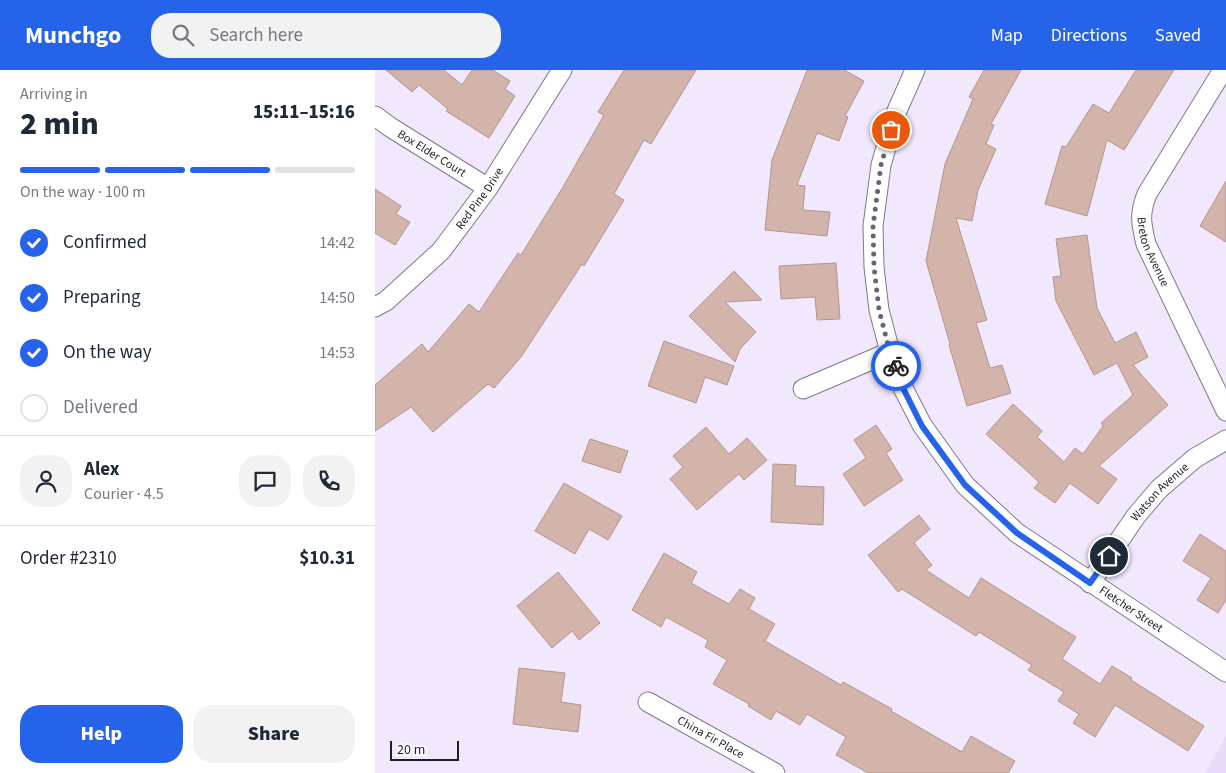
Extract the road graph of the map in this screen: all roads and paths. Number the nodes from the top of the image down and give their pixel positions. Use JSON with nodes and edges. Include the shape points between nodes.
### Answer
{"nodes":[{"id":1,"x":562,"y":70,"type":"edge"},
{"id":2,"x":915,"y":70,"type":"edge"},
{"id":3,"x":1223,"y":70,"type":"edge"},
{"id":4,"x":375,"y":116,"type":"edge"},
{"id":5,"x":488,"y":188,"type":"junction"},
{"id":6,"x":375,"y":307,"type":"edge"},
{"id":7,"x":890,"y":352,"type":"junction"},
{"id":8,"x":803,"y":389,"type":"dead end"},
{"id":9,"x":1226,"y":411,"type":"edge"},
{"id":10,"x":1226,"y":440,"type":"edge"},
{"id":11,"x":1090,"y":583,"type":"junction"},
{"id":12,"x":1226,"y":672,"type":"edge"},
{"id":13,"x":648,"y":702,"type":"dead end"},
{"id":14,"x":775,"y":773,"type":"edge"}],
"edges":[{"from":1,"to":5,"type":"street","name":"Red Pine Drive"},
{"from":2,"to":7,"type":"street","name":"Fletcher Street","via":[[896,113],[881,165],[873,226],[879,310]]},
{"from":3,"to":9,"type":"street","name":"Breton Avenue","via":[[1147,194],[1141,222],[1146,244]]},
{"from":4,"to":5,"type":"street","name":"Box Elder Court"},
{"from":5,"to":6,"type":"street","name":"Red Pine Drive","via":[[441,251]]},
{"from":7,"to":8,"type":"street"},
{"from":7,"to":11,"type":"street","name":"Fletcher Street","via":[[922,426],[965,485],[1017,533]]},
{"from":10,"to":11,"type":"street","name":"Watson Avenue","via":[[1195,458],[1159,489],[1136,516]]},
{"from":11,"to":12,"type":"street","name":"Fletcher Street"},
{"from":13,"to":14,"type":"street","name":"China Fir Place"}]}
